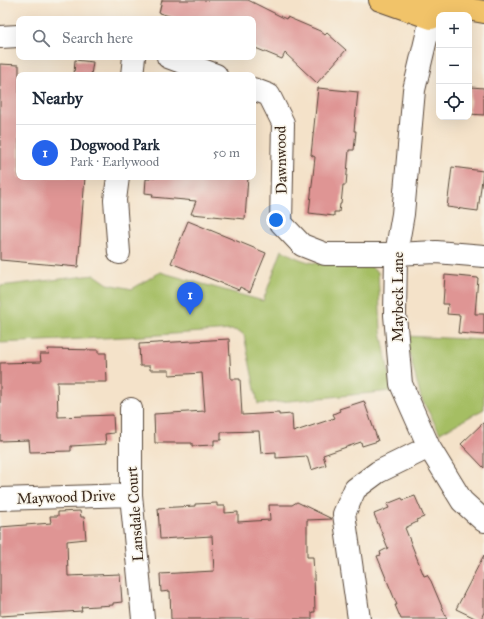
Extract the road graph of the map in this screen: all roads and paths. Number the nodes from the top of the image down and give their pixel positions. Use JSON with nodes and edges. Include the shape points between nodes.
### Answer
{"nodes":[{"id":1,"x":380,"y":0,"type":"edge"},
{"id":2,"x":429,"y":10,"type":"edge"},
{"id":3,"x":484,"y":12,"type":"edge"},
{"id":4,"x":472,"y":23,"type":"edge"},
{"id":5,"x":484,"y":25,"type":"edge"},
{"id":6,"x":16,"y":36,"type":"edge"},
{"id":7,"x":0,"y":37,"type":"edge"},
{"id":8,"x":134,"y":60,"type":"edge"},
{"id":9,"x":176,"y":60,"type":"edge"},
{"id":10,"x":132,"y":72,"type":"edge"},
{"id":11,"x":208,"y":72,"type":"edge"},
{"id":12,"x":256,"y":90,"type":"edge"},
{"id":13,"x":118,"y":180,"type":"edge"},
{"id":14,"x":119,"y":253,"type":"dead end"},
{"id":15,"x":396,"y":254,"type":"junction"},
{"id":16,"x":484,"y":256,"type":"edge"},
{"id":17,"x":131,"y":409,"type":"dead end"},
{"id":18,"x":430,"y":447,"type":"junction"},
{"id":19,"x":131,"y":495,"type":"junction"},
{"id":20,"x":0,"y":499,"type":"edge"},
{"id":21,"x":484,"y":521,"type":"edge"},
{"id":22,"x":143,"y":619,"type":"edge"},
{"id":23,"x":359,"y":619,"type":"edge"}],
"edges":[{"from":1,"to":2,"type":"main road"},
{"from":2,"to":3,"type":"main road"},
{"from":2,"to":15,"type":"street","name":"Maybeck Lane","via":[[414,90],[403,214]]},
{"from":4,"to":5,"type":"main road"},
{"from":6,"to":7,"type":"street"},
{"from":8,"to":10,"type":"street"},
{"from":9,"to":11,"type":"street"},
{"from":12,"to":15,"type":"street","name":"Dawnwood","via":[[270,95],[283,123],[281,223],[302,245],[325,254]]},
{"from":13,"to":14,"type":"street","via":[[115,200]]},
{"from":15,"to":16,"type":"street","name":"Dawnwood","via":[[436,252]]},
{"from":15,"to":18,"type":"street","name":"Maybeck Lane","via":[[396,315],[401,384]]},
{"from":17,"to":19,"type":"street","name":"Lansdale Court"},
{"from":18,"to":21,"type":"street","name":"Maybeck Lane","via":[[462,502]]},
{"from":18,"to":23,"type":"street","via":[[378,472],[355,489],[344,514]]},
{"from":19,"to":20,"type":"street","name":"Maywood Drive"},
{"from":19,"to":22,"type":"street","name":"Lansdale Court"}]}
